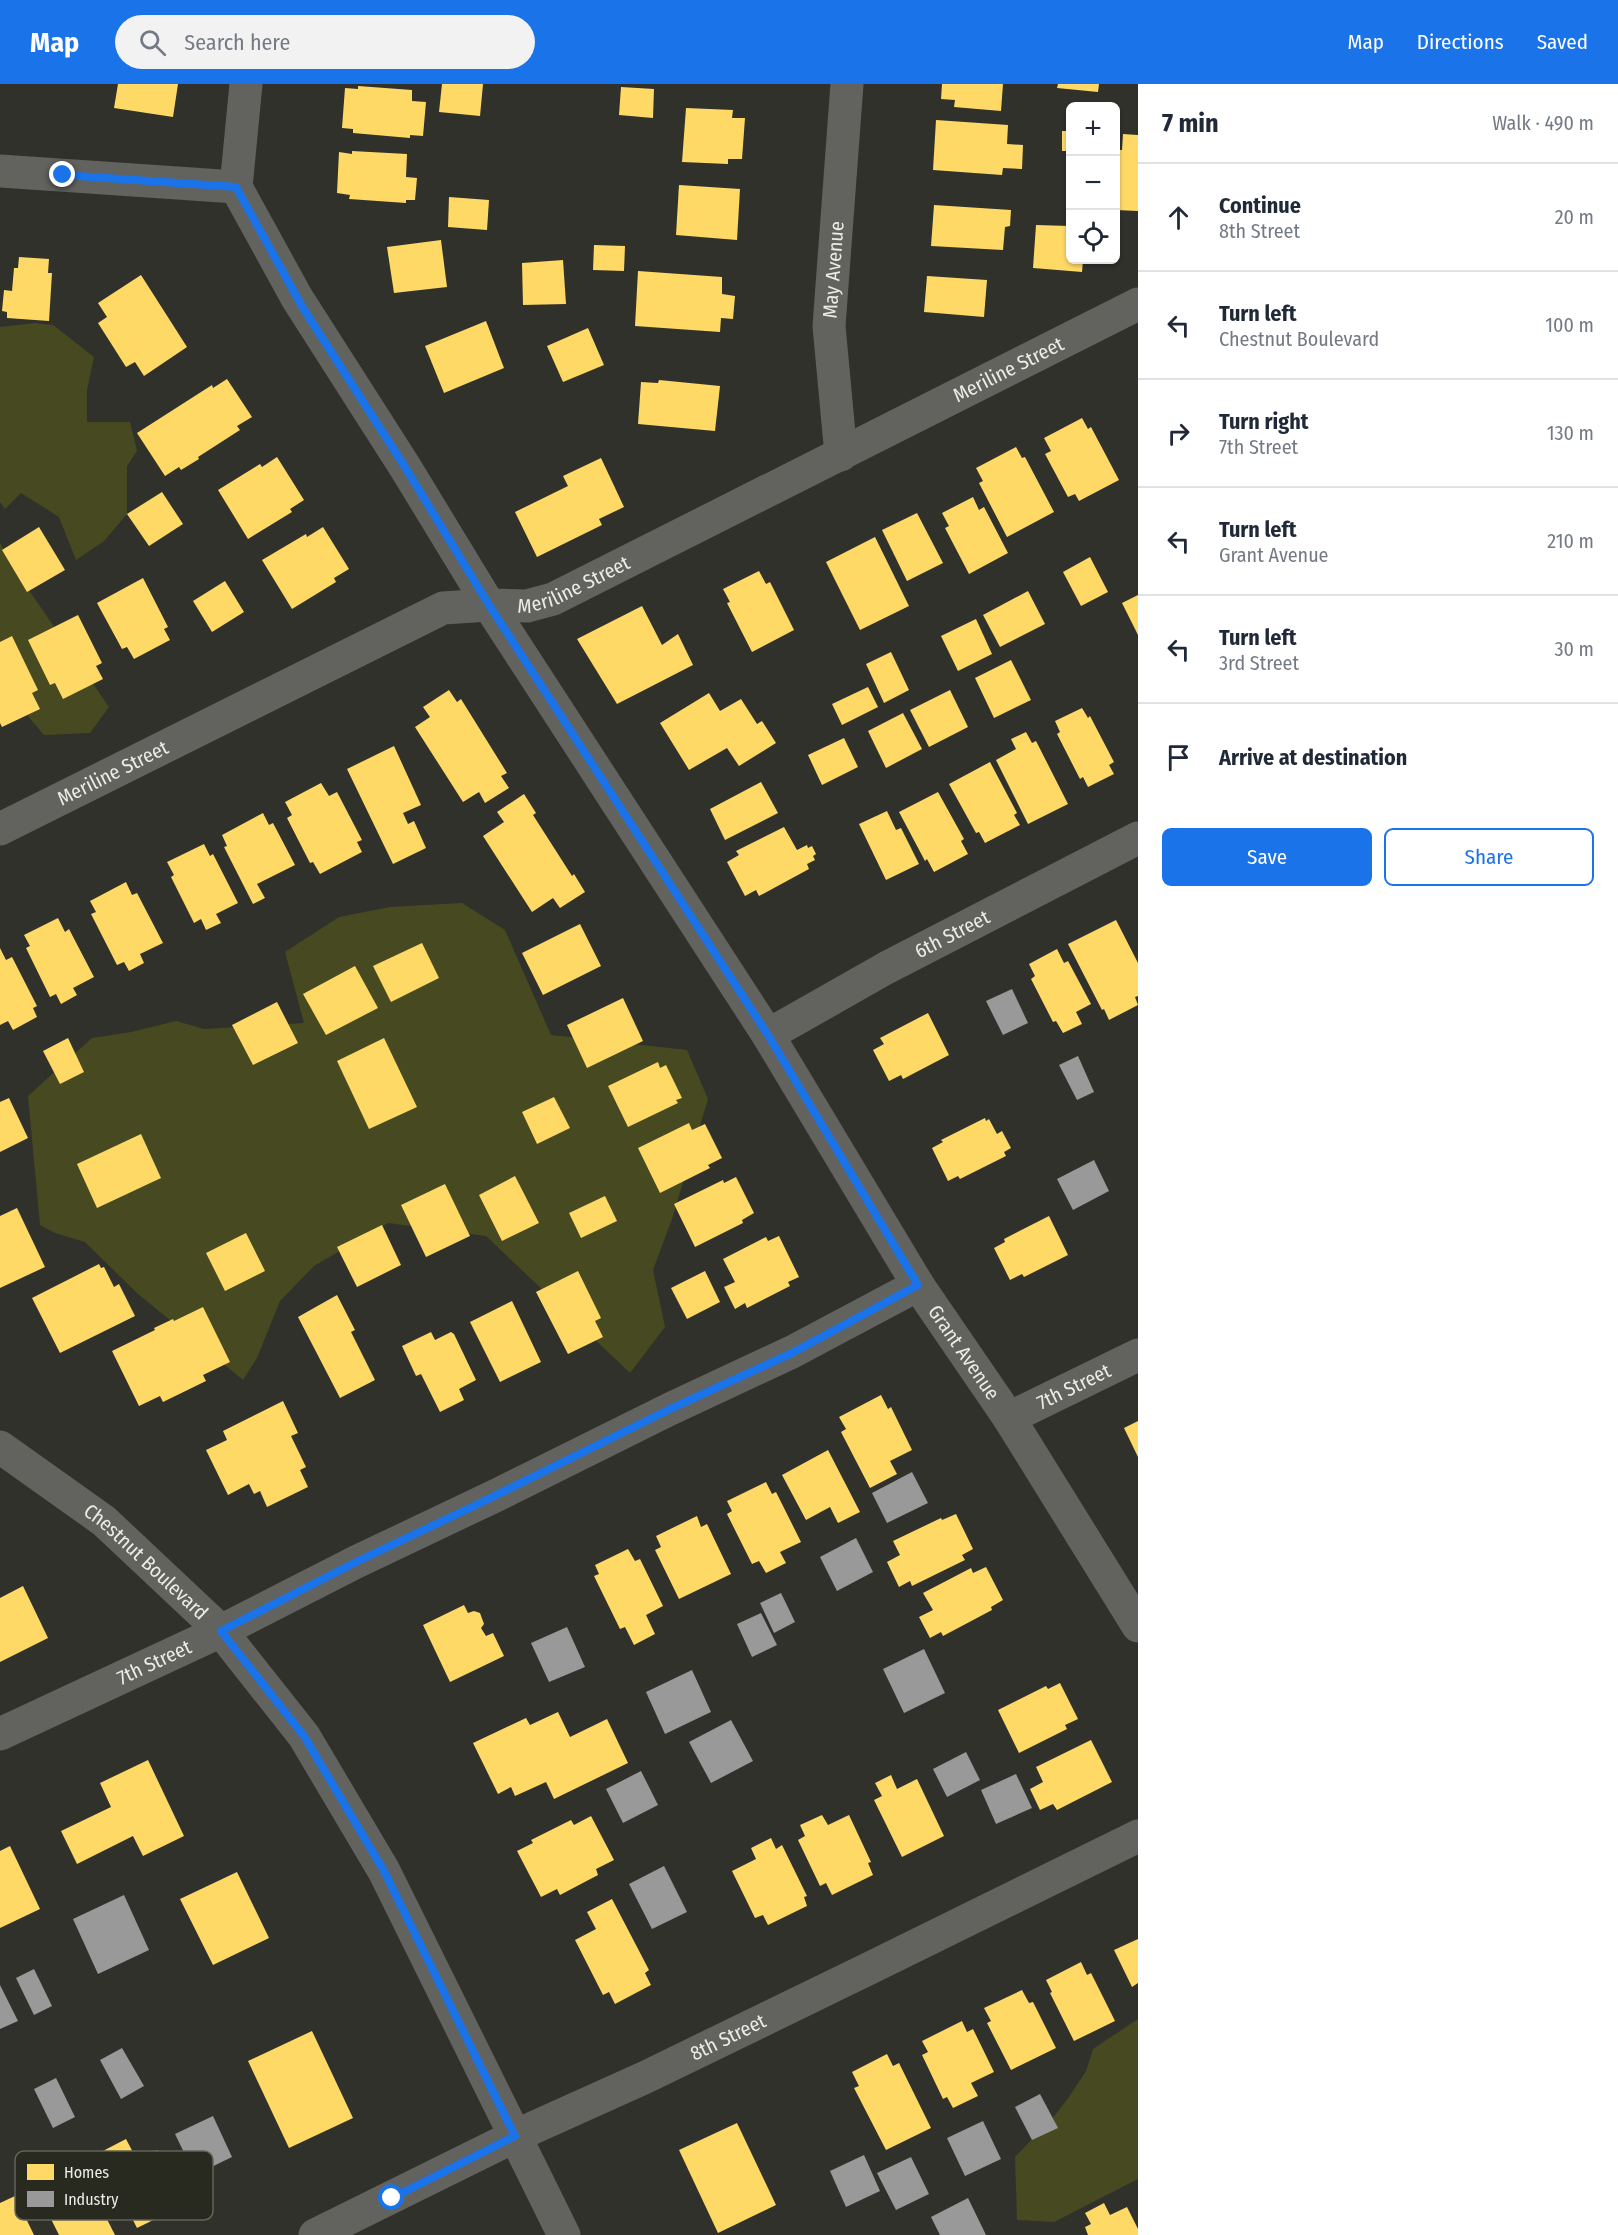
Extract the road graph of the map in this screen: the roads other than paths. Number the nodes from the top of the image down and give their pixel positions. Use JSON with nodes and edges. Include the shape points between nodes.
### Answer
{"nodes":[{"id":1,"x":246,"y":84,"type":"edge"},
{"id":2,"x":847,"y":84,"type":"edge"},
{"id":3,"x":0,"y":171,"type":"edge"},
{"id":4,"x":236,"y":187,"type":"junction"},
{"id":5,"x":1138,"y":304,"type":"edge"},
{"id":6,"x":841,"y":455,"type":"junction"},
{"id":7,"x":489,"y":605,"type":"junction"},
{"id":8,"x":0,"y":829,"type":"edge"},
{"id":9,"x":1138,"y":838,"type":"edge"},
{"id":10,"x":768,"y":1035,"type":"junction"},
{"id":11,"x":918,"y":1285,"type":"junction"},
{"id":12,"x":1138,"y":1355,"type":"edge"},
{"id":13,"x":1009,"y":1418,"type":"junction"},
{"id":14,"x":0,"y":1447,"type":"edge"},
{"id":15,"x":1138,"y":1626,"type":"edge"},
{"id":16,"x":221,"y":1631,"type":"junction"},
{"id":17,"x":0,"y":1734,"type":"edge"},
{"id":18,"x":1138,"y":1836,"type":"edge"},
{"id":19,"x":515,"y":2136,"type":"junction"},
{"id":20,"x":315,"y":2235,"type":"edge"},
{"id":21,"x":564,"y":2235,"type":"edge"}],
"edges":[{"from":1,"to":4,"type":"street"},
{"from":2,"to":6,"type":"street","name":"May Avenue","via":[[829,326]]},
{"from":3,"to":4,"type":"street"},
{"from":4,"to":7,"type":"street","name":"Grant Avenue","via":[[303,308]]},
{"from":5,"to":6,"type":"street","name":"Meriline Street"},
{"from":6,"to":7,"type":"street","name":"Meriline Street","via":[[553,599],[527,606]]},
{"from":7,"to":8,"type":"street","name":"Meriline Street","via":[[443,608]]},
{"from":7,"to":10,"type":"street","name":"Grant Avenue"},
{"from":9,"to":10,"type":"street","name":"6th Street","via":[[886,968]]},
{"from":10,"to":11,"type":"street","name":"Grant Avenue"},
{"from":11,"to":13,"type":"street","name":"Grant Avenue"},
{"from":11,"to":16,"type":"street","name":"7th Street","via":[[792,1353],[670,1409]]},
{"from":12,"to":13,"type":"street","name":"7th Street"},
{"from":13,"to":15,"type":"street","name":"Grant Avenue"},
{"from":14,"to":16,"type":"street","name":"Chestnut Boulevard","via":[[104,1521]]},
{"from":16,"to":17,"type":"street","name":"7th Street"},
{"from":16,"to":19,"type":"street","name":"Chestnut Boulevard","via":[[304,1736],[384,1871]]},
{"from":18,"to":19,"type":"street","name":"8th Street","via":[[676,2062]]},
{"from":19,"to":20,"type":"street","name":"8th Street"},
{"from":19,"to":21,"type":"street","name":"Chestnut Boulevard"}]}
